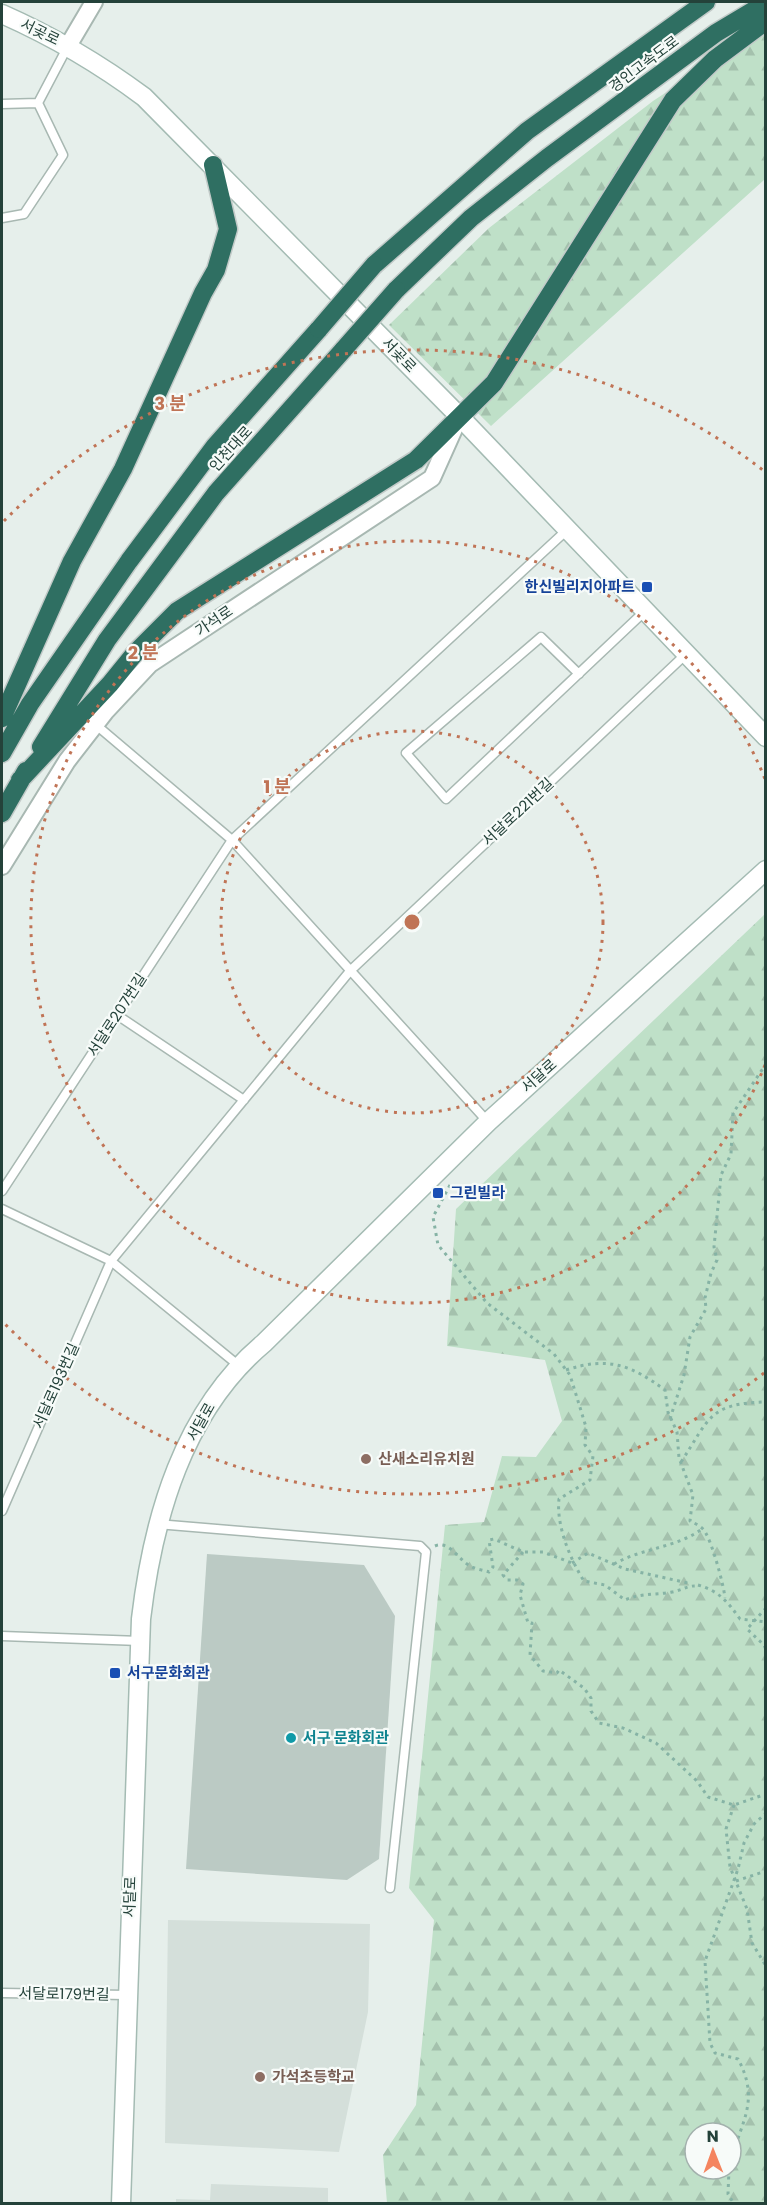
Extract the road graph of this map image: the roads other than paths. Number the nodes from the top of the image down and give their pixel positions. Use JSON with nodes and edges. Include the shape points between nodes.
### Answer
{"nodes":[{"id":1,"x":94,"y":2,"type":"edge"},
{"id":2,"x":706,"y":2,"type":"edge"},
{"id":3,"x":765,"y":3,"type":"edge"},
{"id":4,"x":2,"y":14,"type":"edge"},
{"id":5,"x":765,"y":21,"type":"edge"},
{"id":6,"x":68,"y":46,"type":"junction"},
{"id":7,"x":2,"y":104,"type":"edge"},
{"id":8,"x":38,"y":104,"type":"junction"},
{"id":9,"x":528,"y":131,"type":"joint"},
{"id":10,"x":547,"y":158,"type":"joint"},
{"id":11,"x":213,"y":165,"type":"junction"},
{"id":12,"x":2,"y":218,"type":"edge"},
{"id":13,"x":460,"y":417,"type":"junction"},
{"id":14,"x":567,"y":530,"type":"junction"},
{"id":15,"x":645,"y":611,"type":"junction"},
{"id":16,"x":686,"y":654,"type":"junction"},
{"id":17,"x":579,"y":674,"type":"junction"},
{"id":18,"x":2,"y":718,"type":"edge"},
{"id":19,"x":95,"y":724,"type":"junction"},
{"id":20,"x":765,"y":737,"type":"edge"},
{"id":21,"x":2,"y":753,"type":"edge"},
{"id":22,"x":20,"y":780,"type":"junction"},
{"id":23,"x":2,"y":813,"type":"edge"},
{"id":24,"x":232,"y":840,"type":"junction"},
{"id":25,"x":2,"y":866,"type":"edge"},
{"id":26,"x":765,"y":870,"type":"edge"},
{"id":27,"x":350,"y":971,"type":"junction"},
{"id":28,"x":117,"y":1015,"type":"junction"},
{"id":29,"x":244,"y":1100,"type":"junction"},
{"id":30,"x":488,"y":1122,"type":"junction"},
{"id":31,"x":2,"y":1191,"type":"edge"},
{"id":32,"x":2,"y":1209,"type":"edge"},
{"id":33,"x":111,"y":1261,"type":"junction"},
{"id":34,"x":238,"y":1365,"type":"junction"},
{"id":35,"x":2,"y":1511,"type":"edge"},
{"id":36,"x":157,"y":1524,"type":"junction"},
{"id":37,"x":2,"y":1636,"type":"edge"},
{"id":38,"x":140,"y":1641,"type":"junction"},
{"id":39,"x":390,"y":1888,"type":"dead end"},
{"id":40,"x":2,"y":1993,"type":"edge"},
{"id":41,"x":127,"y":1995,"type":"junction"},
{"id":42,"x":121,"y":2204,"type":"edge"}],
"edges":[{"from":1,"to":6,"type":"street"},
{"from":2,"to":9,"type":"highway","name":"경인고속도로"},
{"from":3,"to":10,"type":"highway","name":"경인고속도로","via":[[716,33]]},
{"from":4,"to":6,"type":"street","name":"서곶로"},
{"from":5,"to":13,"type":"highway","via":[[715,59],[673,100],[494,383]]},
{"from":6,"to":8,"type":"lane"},
{"from":6,"to":11,"type":"street","name":"서곶로","via":[[144,97]]},
{"from":7,"to":8,"type":"lane"},
{"from":8,"to":12,"type":"lane","via":[[63,155],[24,214]]},
{"from":9,"to":21,"type":"highway","name":"인천대로","bridge":true,"via":[[374,265],[215,446],[30,704]]},
{"from":10,"to":22,"type":"highway","name":"인천대로","bridge":true,"via":[[471,218],[396,290],[216,493],[107,640]]},
{"from":11,"to":13,"type":"street","name":"서곶로"},
{"from":11,"to":18,"type":"highway","via":[[228,229],[216,270],[202,292],[123,469],[72,561]]},
{"from":13,"to":14,"type":"street","name":"서곶로"},
{"from":13,"to":19,"type":"street","name":"가석로","via":[[432,478],[150,664]]},
{"from":13,"to":22,"type":"highway","via":[[416,460],[177,611]]},
{"from":14,"to":15,"type":"street","name":"서곶로"},
{"from":14,"to":24,"type":"lane"},
{"from":15,"to":16,"type":"street","name":"서곶로"},
{"from":15,"to":17,"type":"lane"},
{"from":16,"to":20,"type":"street","name":"서곶로"},
{"from":16,"to":27,"type":"lane","name":"서달로221번길"},
{"from":17,"to":17,"type":"lane","via":[[446,799],[406,753],[541,637]]},
{"from":19,"to":24,"type":"lane"},
{"from":19,"to":25,"type":"street","name":"가석로","via":[[67,761]]},
{"from":22,"to":23,"type":"highway","name":"인천대로"},
{"from":24,"to":27,"type":"lane"},
{"from":24,"to":28,"type":"lane","name":"서달로207번길"},
{"from":26,"to":30,"type":"street","name":"서달로"},
{"from":27,"to":29,"type":"lane"},
{"from":27,"to":30,"type":"lane"},
{"from":28,"to":29,"type":"lane"},
{"from":28,"to":31,"type":"lane","name":"서달로207번길"},
{"from":29,"to":33,"type":"lane"},
{"from":30,"to":34,"type":"street","name":"서달로"},
{"from":32,"to":33,"type":"lane"},
{"from":33,"to":34,"type":"lane"},
{"from":33,"to":35,"type":"lane","name":"서달로193번길"},
{"from":34,"to":36,"type":"street","name":"서달로","via":[[189,1443],[169,1485]]},
{"from":36,"to":38,"type":"street","name":"서달로","via":[[147,1567]]},
{"from":36,"to":39,"type":"lane","via":[[420,1546],[426,1552]]},
{"from":37,"to":38,"type":"lane"},
{"from":38,"to":41,"type":"street","name":"서달로"},
{"from":40,"to":41,"type":"lane","name":"서달로179번길"},
{"from":41,"to":42,"type":"street","name":"서달로"}]}
